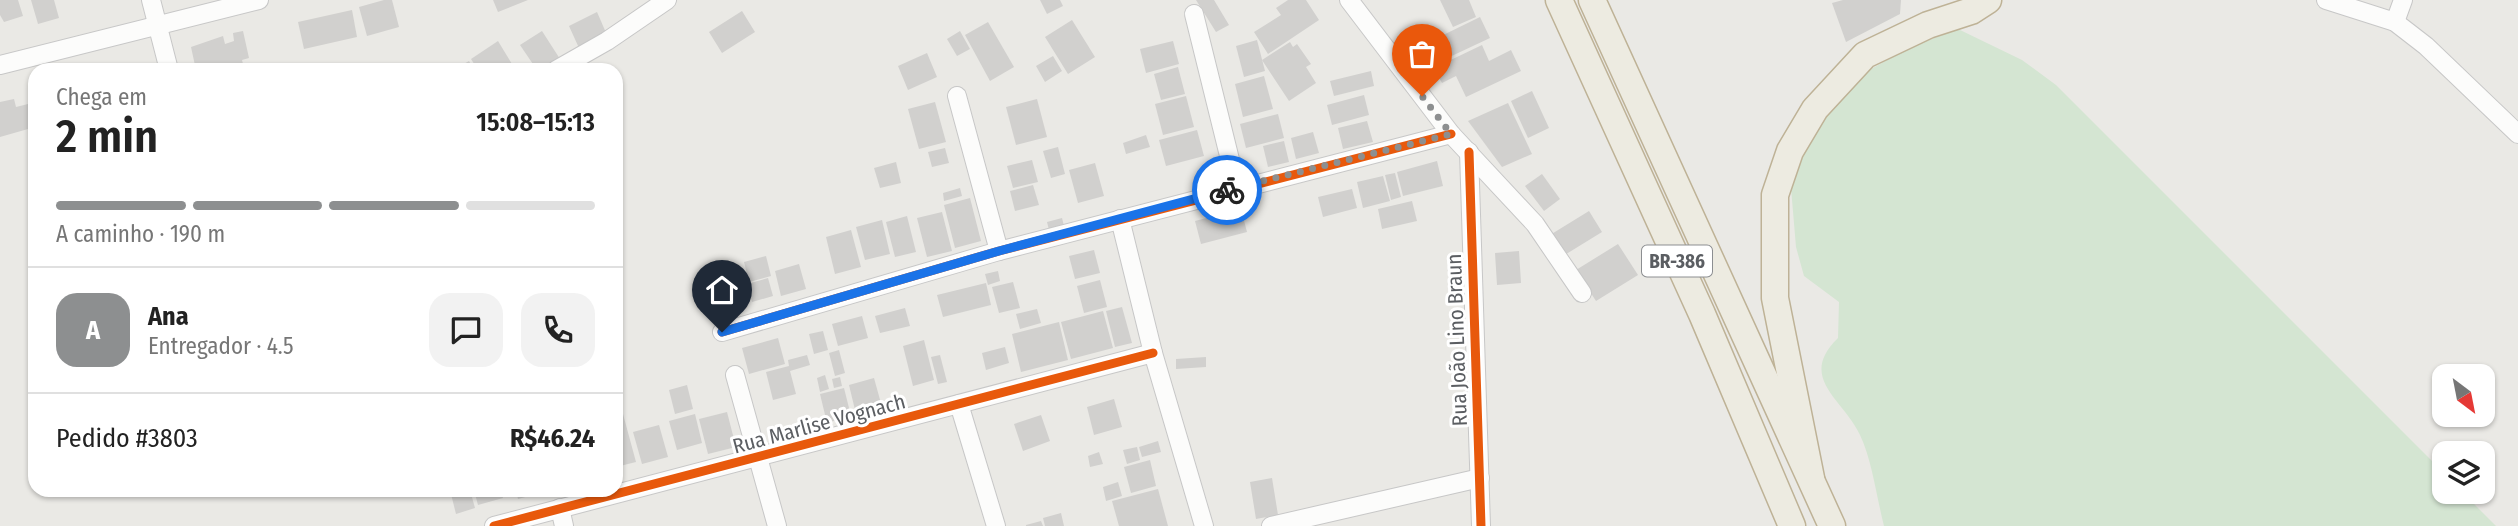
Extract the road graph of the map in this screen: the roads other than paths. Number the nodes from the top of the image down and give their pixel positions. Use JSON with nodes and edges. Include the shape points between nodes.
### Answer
{"nodes":[{"id":1,"x":151,"y":0,"type":"edge"},
{"id":2,"x":259,"y":0,"type":"edge"},
{"id":3,"x":667,"y":0,"type":"edge"},
{"id":4,"x":1349,"y":0,"type":"edge"},
{"id":5,"x":1559,"y":0,"type":"edge"},
{"id":6,"x":1592,"y":0,"type":"edge"},
{"id":7,"x":1988,"y":0,"type":"edge"},
{"id":8,"x":2326,"y":0,"type":"edge"},
{"id":9,"x":2403,"y":0,"type":"edge"},
{"id":10,"x":1194,"y":14,"type":"dead end"},
{"id":11,"x":2395,"y":22,"type":"junction"},
{"id":12,"x":158,"y":27,"type":"junction"},
{"id":13,"x":167,"y":63,"type":"edge"},
{"id":14,"x":568,"y":63,"type":"edge"},
{"id":15,"x":0,"y":65,"type":"edge"},
{"id":16,"x":957,"y":96,"type":"dead end"},
{"id":17,"x":1451,"y":134,"type":"junction"},
{"id":18,"x":2518,"y":134,"type":"edge"},
{"id":19,"x":1469,"y":152,"type":"junction"},
{"id":20,"x":1237,"y":188,"type":"junction"},
{"id":21,"x":1120,"y":219,"type":"junction"},
{"id":22,"x":999,"y":251,"type":"junction"},
{"id":23,"x":1582,"y":293,"type":"dead end"},
{"id":24,"x":722,"y":332,"type":"dead end"},
{"id":25,"x":1153,"y":353,"type":"junction"},
{"id":26,"x":735,"y":375,"type":"dead end"},
{"id":27,"x":959,"y":404,"type":"junction"},
{"id":28,"x":759,"y":458,"type":"junction"},
{"id":29,"x":1480,"y":478,"type":"junction"},
{"id":30,"x":1811,"y":478,"type":"junction"},
{"id":31,"x":562,"y":517,"type":"edge"},
{"id":32,"x":494,"y":526,"type":"edge"},
{"id":33,"x":777,"y":526,"type":"edge"},
{"id":34,"x":996,"y":526,"type":"edge"},
{"id":35,"x":1204,"y":526,"type":"edge"},
{"id":36,"x":1271,"y":526,"type":"edge"},
{"id":37,"x":1481,"y":526,"type":"edge"},
{"id":38,"x":1792,"y":526,"type":"edge"},
{"id":39,"x":1832,"y":526,"type":"edge"}],
"edges":[{"from":1,"to":12,"type":"street"},
{"from":2,"to":12,"type":"street"},
{"from":3,"to":14,"type":"street"},
{"from":4,"to":17,"type":"street"},
{"from":5,"to":38,"type":"highway","number":"BR-386"},
{"from":6,"to":30,"type":"highway","number":"BR-386"},
{"from":7,"to":30,"type":"highway","via":[[1865,54],[1815,109],[1790,151],[1775,195],[1775,298]]},
{"from":8,"to":11,"type":"street"},
{"from":9,"to":11,"type":"street"},
{"from":10,"to":20,"type":"street"},
{"from":11,"to":18,"type":"street"},
{"from":12,"to":13,"type":"street"},
{"from":12,"to":15,"type":"street"},
{"from":16,"to":22,"type":"street"},
{"from":17,"to":19,"type":"street"},
{"from":17,"to":20,"type":"street"},
{"from":19,"to":23,"type":"street","via":[[1535,224]]},
{"from":19,"to":29,"type":"street","name":"Rua João Lino Braun"},
{"from":20,"to":21,"type":"street"},
{"from":21,"to":22,"type":"street"},
{"from":21,"to":25,"type":"street"},
{"from":22,"to":24,"type":"street"},
{"from":25,"to":27,"type":"street","name":"Rua Marlise Vognach"},
{"from":25,"to":35,"type":"street"},
{"from":26,"to":28,"type":"street"},
{"from":27,"to":28,"type":"street","name":"Rua Marlise Vognach"},
{"from":27,"to":34,"type":"street"},
{"from":28,"to":31,"type":"street","name":"Rua Marlise Vognach"},
{"from":28,"to":33,"type":"street"},
{"from":29,"to":36,"type":"street"},
{"from":29,"to":37,"type":"street","name":"Rua João Lino Braun"},
{"from":30,"to":39,"type":"highway","number":"BR-386"},
{"from":31,"to":32,"type":"street","name":"Rua Marlise Vognach"}]}
